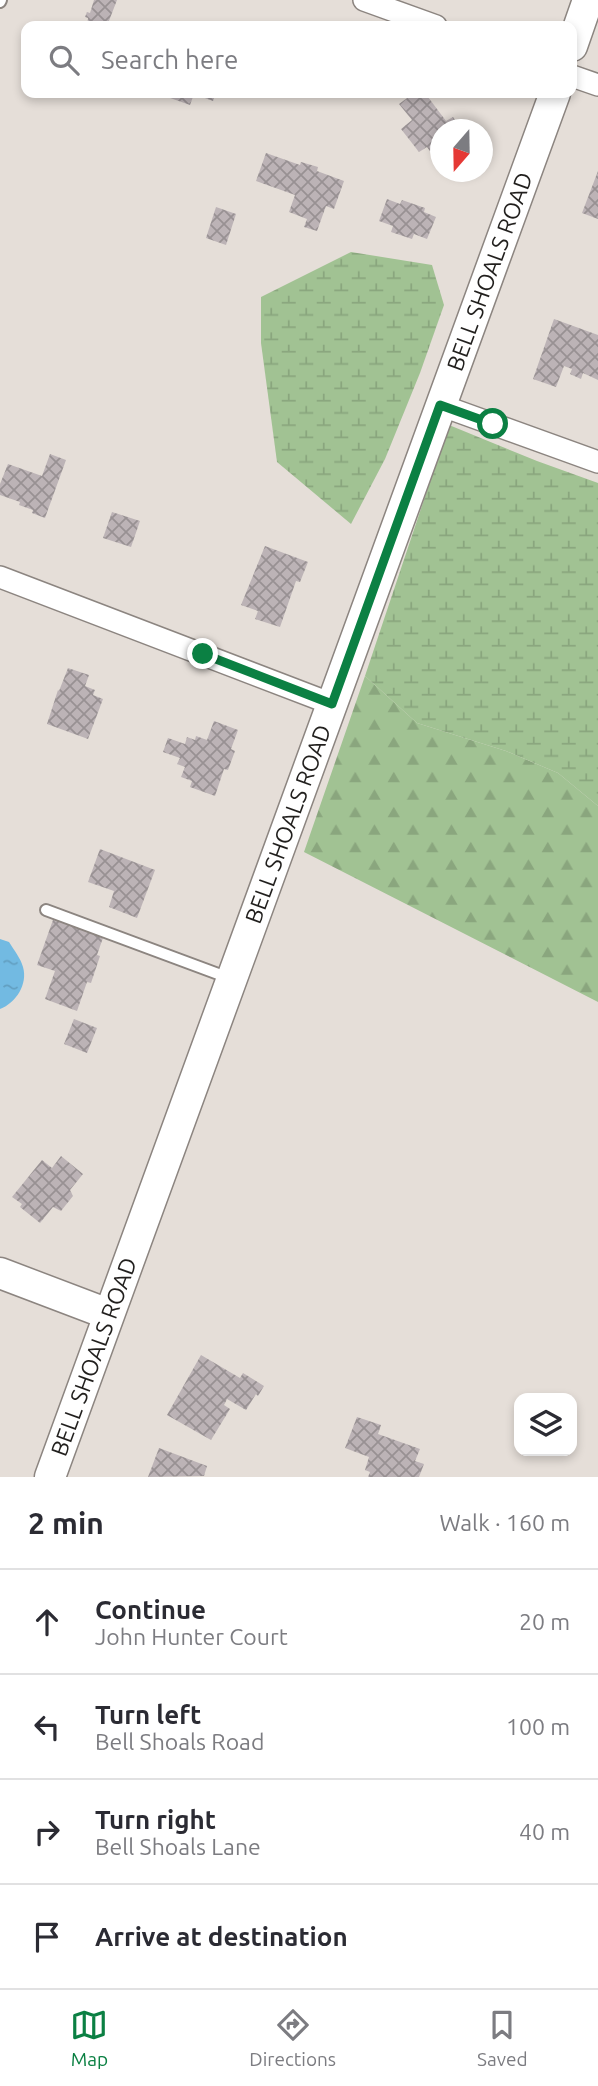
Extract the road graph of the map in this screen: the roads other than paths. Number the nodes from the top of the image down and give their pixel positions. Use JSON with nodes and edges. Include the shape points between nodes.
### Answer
{"nodes":[{"id":1,"x":364,"y":0,"type":"edge"},
{"id":2,"x":588,"y":0,"type":"edge"},
{"id":3,"x":422,"y":21,"type":"edge"},
{"id":4,"x":577,"y":32,"type":"edge"},
{"id":5,"x":577,"y":78,"type":"edge"},
{"id":6,"x":598,"y":85,"type":"edge"},
{"id":7,"x":553,"y":98,"type":"edge"},
{"id":8,"x":440,"y":405,"type":"junction"},
{"id":9,"x":598,"y":462,"type":"edge"},
{"id":10,"x":0,"y":577,"type":"edge"},
{"id":11,"x":332,"y":704,"type":"junction"},
{"id":12,"x":46,"y":910,"type":"dead end"},
{"id":13,"x":232,"y":978,"type":"junction"},
{"id":14,"x":0,"y":1273,"type":"edge"},
{"id":15,"x":108,"y":1314,"type":"junction"},
{"id":16,"x":50,"y":1477,"type":"edge"}],
"edges":[{"from":1,"to":3,"type":"street"},
{"from":2,"to":4,"type":"main road"},
{"from":5,"to":6,"type":"street"},
{"from":7,"to":8,"type":"main road","name":"BELL SHOALS ROAD"},
{"from":8,"to":9,"type":"street"},
{"from":8,"to":11,"type":"main road","name":"BELL SHOALS ROAD"},
{"from":10,"to":11,"type":"street"},
{"from":11,"to":13,"type":"main road","name":"BELL SHOALS ROAD"},
{"from":12,"to":13,"type":"lane"},
{"from":13,"to":15,"type":"main road","name":"BELL SHOALS ROAD"},
{"from":14,"to":15,"type":"main road"},
{"from":15,"to":16,"type":"main road","name":"BELL SHOALS ROAD"}]}
